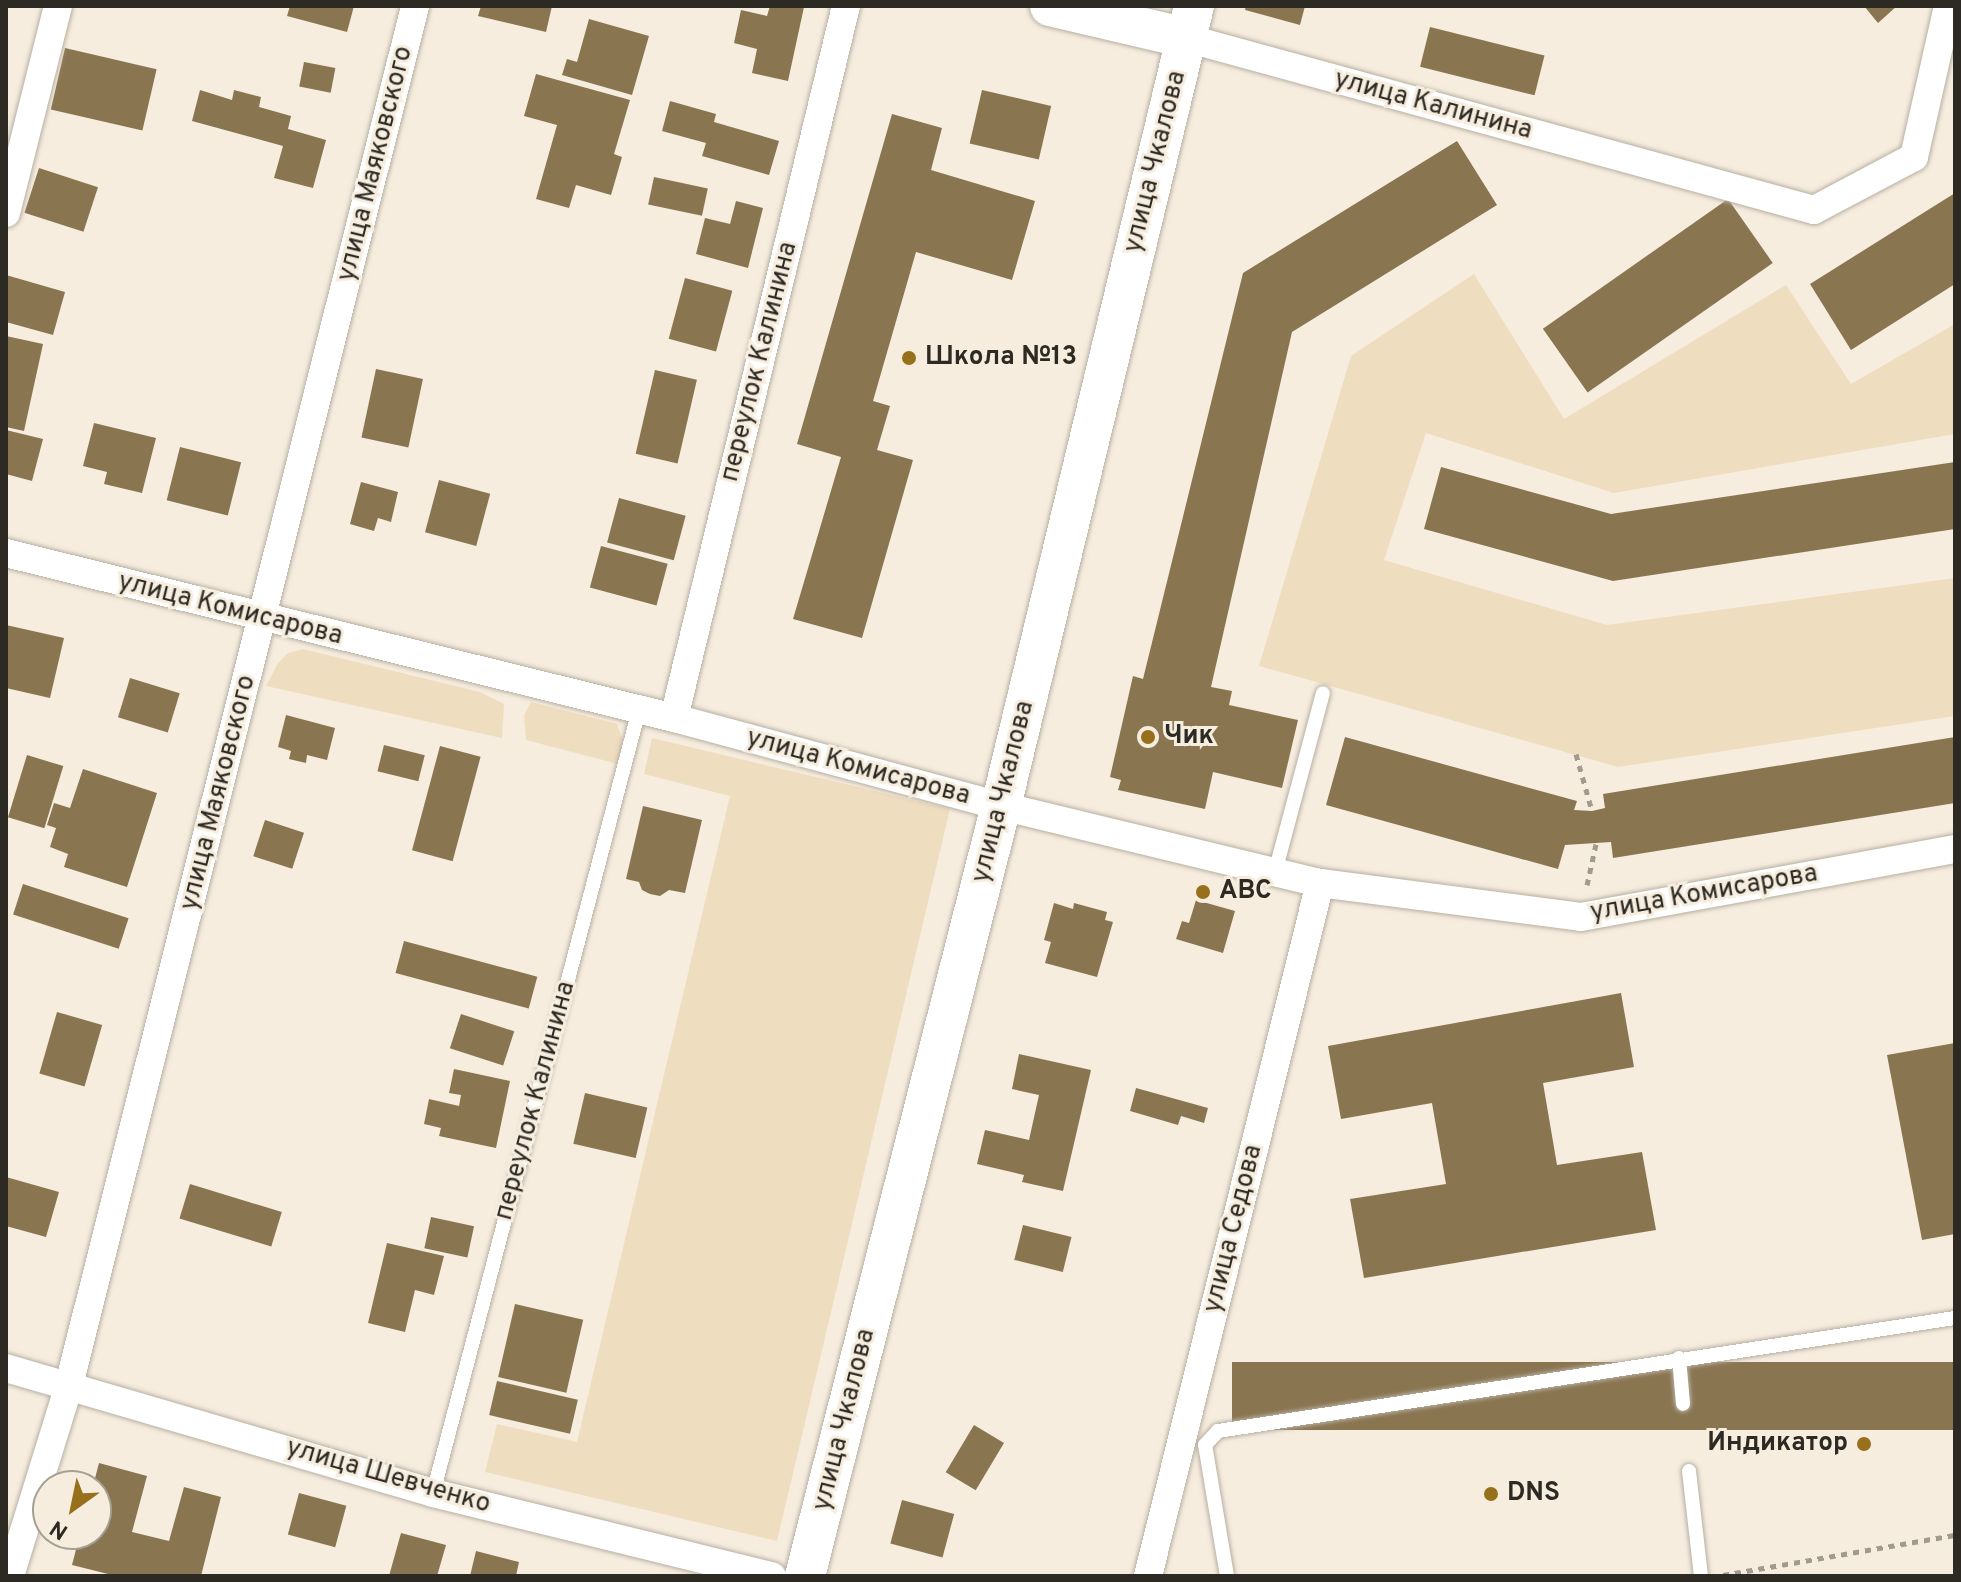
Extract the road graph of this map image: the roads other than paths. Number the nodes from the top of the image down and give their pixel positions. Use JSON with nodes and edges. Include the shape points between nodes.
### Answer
{"nodes":[{"id":1,"x":58,"y":6,"type":"edge"},
{"id":2,"x":415,"y":6,"type":"edge"},
{"id":3,"x":846,"y":6,"type":"edge"},
{"id":4,"x":1050,"y":6,"type":"edge"},
{"id":5,"x":1948,"y":6,"type":"edge"},
{"id":6,"x":1190,"y":22,"type":"edge"},
{"id":7,"x":6,"y":213,"type":"edge"},
{"id":8,"x":6,"y":553,"type":"edge"},
{"id":9,"x":263,"y":619,"type":"junction"},
{"id":10,"x":1323,"y":693,"type":"dead end"},
{"id":11,"x":639,"y":710,"type":"junction"},
{"id":12,"x":674,"y":718,"type":"junction"},
{"id":13,"x":1001,"y":806,"type":"junction"},
{"id":14,"x":1955,"y":849,"type":"edge"},
{"id":15,"x":1275,"y":872,"type":"junction"},
{"id":16,"x":1320,"y":883,"type":"junction"},
{"id":17,"x":1955,"y":1318,"type":"edge"},
{"id":18,"x":1679,"y":1358,"type":"junction"},
{"id":19,"x":6,"y":1368,"type":"edge"},
{"id":20,"x":69,"y":1385,"type":"junction"},
{"id":21,"x":1683,"y":1404,"type":"dead end"},
{"id":22,"x":1689,"y":1471,"type":"dead end"},
{"id":23,"x":433,"y":1493,"type":"junction"},
{"id":24,"x":10,"y":1576,"type":"edge"},
{"id":25,"x":772,"y":1576,"type":"edge"},
{"id":26,"x":805,"y":1576,"type":"edge"},
{"id":27,"x":1148,"y":1576,"type":"edge"},
{"id":28,"x":1227,"y":1576,"type":"edge"},
{"id":29,"x":1701,"y":1576,"type":"edge"}],
"edges":[{"from":1,"to":7,"type":"street"},
{"from":2,"to":9,"type":"street","name":"улица Маяковского"},
{"from":3,"to":12,"type":"street","name":"переулок Калинина"},
{"from":4,"to":6,"type":"main road","name":"улица Калинина"},
{"from":5,"to":6,"type":"street","name":"улица Калинина","via":[[1914,157],[1814,210]]},
{"from":6,"to":13,"type":"main road","name":"улица Чкалова"},
{"from":8,"to":9,"type":"street","name":"улица Комисарова"},
{"from":9,"to":11,"type":"street","name":"улица Комисарова"},
{"from":9,"to":20,"type":"street","name":"улица Маяковского"},
{"from":10,"to":15,"type":"lane"},
{"from":11,"to":12,"type":"street","name":"улица Комисарова"},
{"from":11,"to":23,"type":"lane","name":"переулок Калинина"},
{"from":12,"to":13,"type":"street","name":"улица Комисарова"},
{"from":13,"to":15,"type":"street","name":"улица Комисарова"},
{"from":13,"to":26,"type":"main road","name":"улица Чкалова"},
{"from":14,"to":16,"type":"street","name":"улица Комисарова","via":[[1581,917]]},
{"from":15,"to":16,"type":"street","name":"улица Комисарова"},
{"from":16,"to":27,"type":"street","name":"улица Седова"},
{"from":17,"to":18,"type":"lane"},
{"from":18,"to":21,"type":"lane"},
{"from":18,"to":28,"type":"lane","via":[[1218,1431],[1205,1445]]},
{"from":19,"to":20,"type":"street","name":"улица Шевченко"},
{"from":20,"to":23,"type":"street","name":"улица Шевченко"},
{"from":20,"to":24,"type":"street","name":"улица Маяковского"},
{"from":22,"to":29,"type":"lane"},
{"from":23,"to":25,"type":"street","name":"улица Шевченко"}]}
